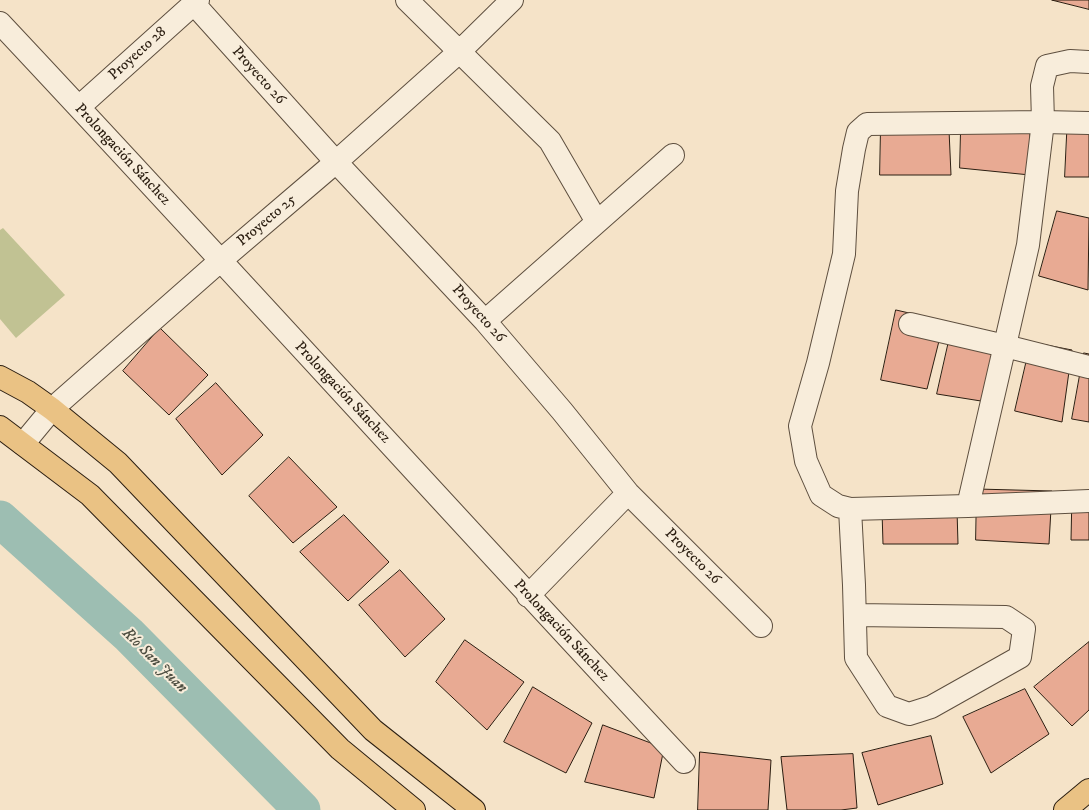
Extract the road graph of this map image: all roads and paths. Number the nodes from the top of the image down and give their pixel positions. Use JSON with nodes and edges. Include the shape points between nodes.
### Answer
{"nodes":[{"id":1,"x":407,"y":0,"type":"edge"},
{"id":2,"x":512,"y":0,"type":"edge"},
{"id":3,"x":196,"y":2,"type":"edge"},
{"id":4,"x":0,"y":23,"type":"edge"},
{"id":5,"x":459,"y":52,"type":"junction"},
{"id":6,"x":1089,"y":62,"type":"edge"},
{"id":7,"x":79,"y":107,"type":"junction"},
{"id":8,"x":1042,"y":122,"type":"junction"},
{"id":9,"x":1089,"y":123,"type":"edge"},
{"id":10,"x":673,"y":155,"type":"dead end"},
{"id":11,"x":336,"y":162,"type":"junction"},
{"id":12,"x":597,"y":222,"type":"junction"},
{"id":13,"x":220,"y":261,"type":"junction"},
{"id":14,"x":485,"y":321,"type":"junction"},
{"id":15,"x":910,"y":324,"type":"dead end"},
{"id":16,"x":1005,"y":346,"type":"junction"},
{"id":17,"x":1089,"y":367,"type":"edge"},
{"id":18,"x":0,"y":378,"type":"edge"},
{"id":19,"x":52,"y":409,"type":"junction"},
{"id":20,"x":0,"y":427,"type":"edge"},
{"id":21,"x":23,"y":444,"type":"junction"},
{"id":22,"x":628,"y":493,"type":"junction"},
{"id":23,"x":1089,"y":501,"type":"edge"},
{"id":24,"x":968,"y":506,"type":"junction"},
{"id":25,"x":850,"y":509,"type":"junction"},
{"id":26,"x":528,"y":596,"type":"junction"},
{"id":27,"x":855,"y":615,"type":"junction"},
{"id":28,"x":761,"y":626,"type":"dead end"},
{"id":29,"x":684,"y":762,"type":"dead end"},
{"id":30,"x":1089,"y":790,"type":"edge"},
{"id":31,"x":414,"y":810,"type":"edge"},
{"id":32,"x":474,"y":810,"type":"edge"},
{"id":33,"x":1064,"y":810,"type":"edge"}],
"edges":[{"from":1,"to":5,"type":"street"},
{"from":2,"to":5,"type":"street","name":"Proyecto 25"},
{"from":3,"to":7,"type":"street","name":"Proyecto 28"},
{"from":3,"to":11,"type":"street","name":"Proyecto 26"},
{"from":4,"to":7,"type":"street","name":"Prolongación Sánchez"},
{"from":5,"to":11,"type":"street","name":"Proyecto 25"},
{"from":5,"to":12,"type":"street","via":[[550,141]]},
{"from":6,"to":8,"type":"street","via":[[1070,61],[1047,66],[1042,86]]},
{"from":7,"to":13,"type":"street","name":"Prolongación Sánchez"},
{"from":8,"to":9,"type":"street"},
{"from":8,"to":16,"type":"street","via":[[1028,245]]},
{"from":8,"to":25,"type":"street","via":[[867,124],[858,132],[847,191],[844,254],[800,426],[806,461],[821,494],[838,506]]},
{"from":10,"to":12,"type":"street"},
{"from":11,"to":13,"type":"street","name":"Proyecto 25"},
{"from":11,"to":14,"type":"street","name":"Proyecto 26"},
{"from":12,"to":14,"type":"street"},
{"from":13,"to":19,"type":"street","name":"Proyecto 25"},
{"from":13,"to":26,"type":"street","name":"Prolongación Sánchez"},
{"from":14,"to":22,"type":"street","name":"Proyecto 26"},
{"from":15,"to":16,"type":"street"},
{"from":16,"to":17,"type":"street"},
{"from":16,"to":24,"type":"street"},
{"from":18,"to":19,"type":"main road","via":[[28,392]]},
{"from":19,"to":21,"type":"street","name":"Proyecto 25"},
{"from":19,"to":32,"type":"main road","via":[[118,463],[372,730]]},
{"from":20,"to":21,"type":"main road"},
{"from":21,"to":31,"type":"main road","via":[[90,495],[340,749]]},
{"from":22,"to":26,"type":"street"},
{"from":22,"to":28,"type":"street","name":"Proyecto 26"},
{"from":23,"to":24,"type":"street"},
{"from":24,"to":25,"type":"street"},
{"from":25,"to":27,"type":"street"},
{"from":26,"to":29,"type":"street","name":"Prolongación Sánchez"},
{"from":27,"to":27,"type":"street","via":[[1006,617],[1024,629],[1020,657],[931,707],[909,714],[887,706],[856,658]]},
{"from":30,"to":33,"type":"main road"}]}
